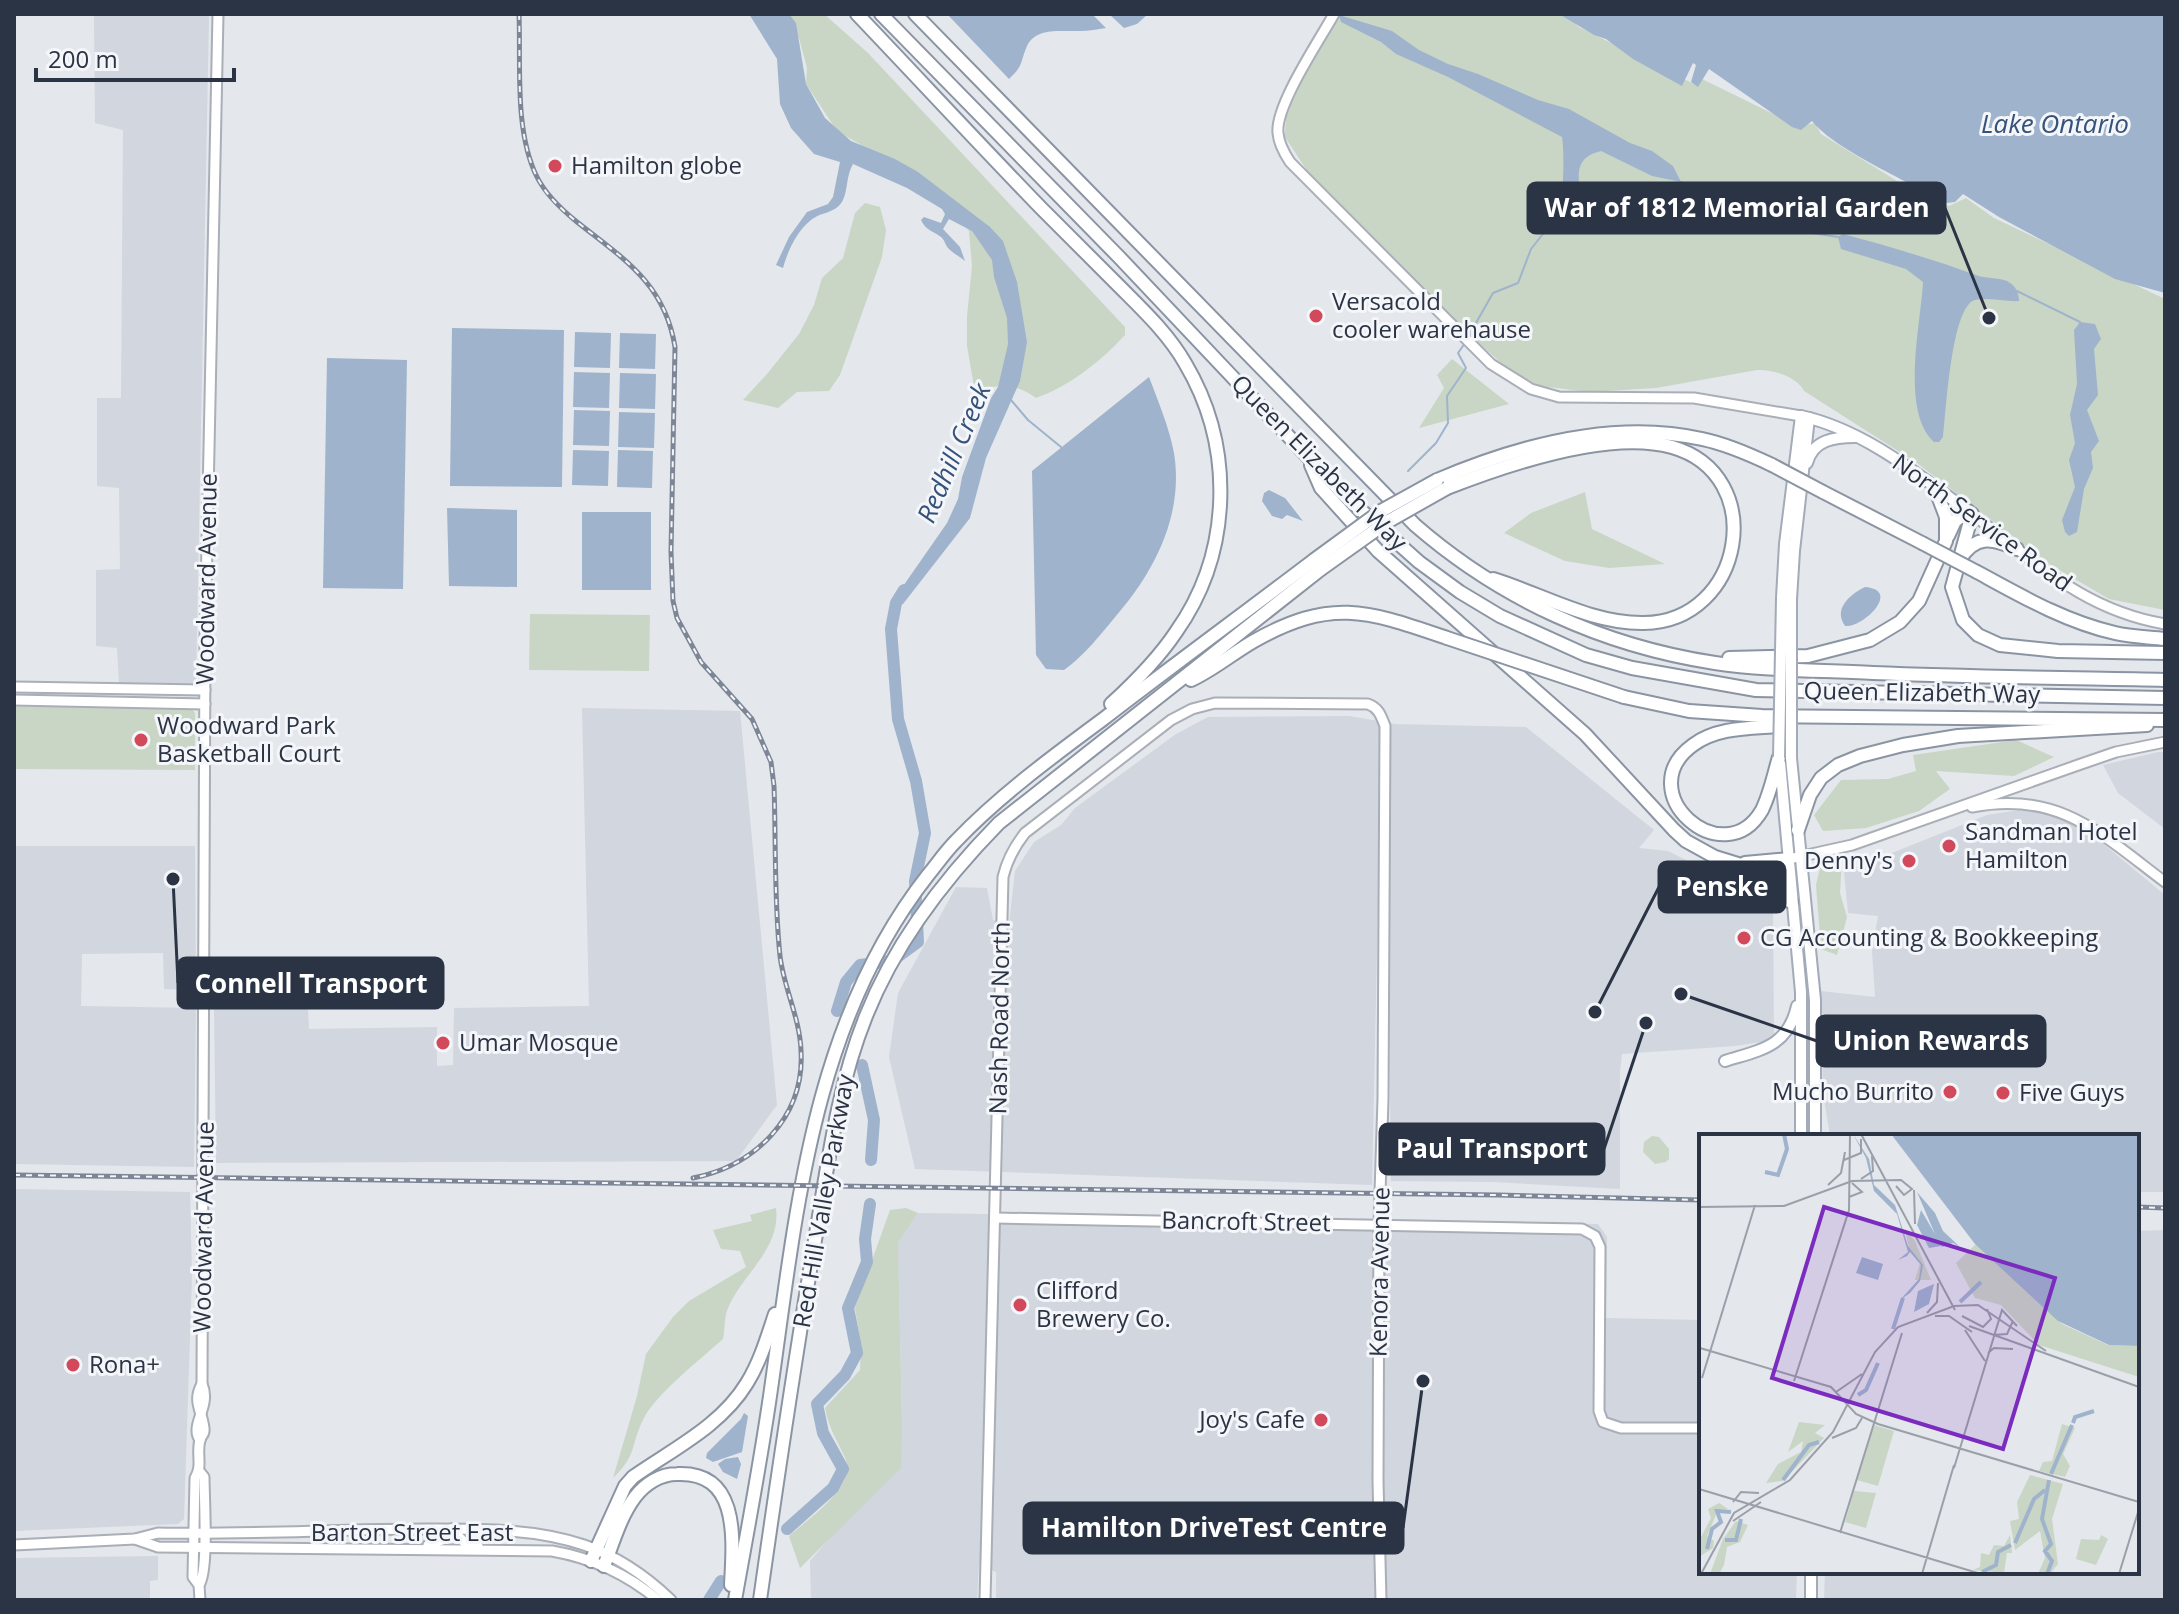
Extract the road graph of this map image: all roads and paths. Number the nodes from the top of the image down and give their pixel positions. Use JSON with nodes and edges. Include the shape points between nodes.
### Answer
{"nodes":[{"id":1,"x":218,"y":14,"type":"edge"},
{"id":2,"x":857,"y":14,"type":"edge"},
{"id":3,"x":881,"y":14,"type":"edge"},
{"id":4,"x":915,"y":14,"type":"edge"},
{"id":5,"x":1334,"y":14,"type":"edge"},
{"id":6,"x":1805,"y":417,"type":"junction"},
{"id":7,"x":1858,"y":437,"type":"junction"},
{"id":8,"x":1306,"y":455,"type":"junction"},
{"id":9,"x":1803,"y":472,"type":"junction"},
{"id":10,"x":1442,"y":484,"type":"junction"},
{"id":11,"x":1935,"y":488,"type":"junction"},
{"id":12,"x":1970,"y":513,"type":"junction"},
{"id":13,"x":1946,"y":541,"type":"junction"},
{"id":14,"x":2017,"y":549,"type":"junction"},
{"id":15,"x":1958,"y":562,"type":"junction"},
{"id":16,"x":1317,"y":564,"type":"junction"},
{"id":17,"x":1479,"y":575,"type":"junction"},
{"id":18,"x":1787,"y":598,"type":"junction"},
{"id":19,"x":2165,"y":624,"type":"edge"},
{"id":20,"x":2165,"y":639,"type":"edge"},
{"id":21,"x":2165,"y":653,"type":"edge"},
{"id":22,"x":1715,"y":663,"type":"junction"},
{"id":23,"x":2165,"y":680,"type":"edge"},
{"id":24,"x":14,"y":687,"type":"edge"},
{"id":25,"x":1170,"y":689,"type":"junction"},
{"id":26,"x":205,"y":690,"type":"junction"},
{"id":27,"x":2165,"y":698,"type":"edge"},
{"id":28,"x":14,"y":700,"type":"edge"},
{"id":29,"x":205,"y":704,"type":"junction"},
{"id":30,"x":1374,"y":706,"type":"joint"},
{"id":31,"x":1807,"y":718,"type":"junction"},
{"id":32,"x":2165,"y":721,"type":"edge"},
{"id":33,"x":1088,"y":730,"type":"junction"},
{"id":34,"x":2165,"y":742,"type":"edge"},
{"id":35,"x":1785,"y":757,"type":"junction"},
{"id":36,"x":1946,"y":812,"type":"junction"},
{"id":37,"x":1792,"y":832,"type":"junction"},
{"id":38,"x":1795,"y":858,"type":"junction"},
{"id":39,"x":1733,"y":862,"type":"junction"},
{"id":40,"x":2165,"y":882,"type":"edge"},
{"id":41,"x":1791,"y":902,"type":"junction"},
{"id":42,"x":1801,"y":992,"type":"junction"},
{"id":43,"x":1725,"y":1061,"type":"dead end"},
{"id":44,"x":1801,"y":1134,"type":"edge"},
{"id":45,"x":1815,"y":1134,"type":"edge"},
{"id":46,"x":996,"y":1218,"type":"junction"},
{"id":47,"x":1379,"y":1224,"type":"junction"},
{"id":48,"x":782,"y":1305,"type":"junction"},
{"id":49,"x":1699,"y":1428,"type":"edge"},
{"id":50,"x":451,"y":1529,"type":"junction"},
{"id":51,"x":200,"y":1533,"type":"junction"},
{"id":52,"x":135,"y":1539,"type":"junction"},
{"id":53,"x":14,"y":1545,"type":"edge"},
{"id":54,"x":199,"y":1548,"type":"junction"},
{"id":55,"x":417,"y":1548,"type":"junction"},
{"id":56,"x":497,"y":1551,"type":"junction"},
{"id":57,"x":600,"y":1558,"type":"junction"},
{"id":58,"x":1811,"y":1574,"type":"edge"},
{"id":59,"x":200,"y":1600,"type":"edge"},
{"id":60,"x":658,"y":1600,"type":"edge"},
{"id":61,"x":671,"y":1600,"type":"edge"},
{"id":62,"x":733,"y":1600,"type":"edge"},
{"id":63,"x":760,"y":1600,"type":"edge"},
{"id":64,"x":985,"y":1600,"type":"edge"},
{"id":65,"x":1381,"y":1600,"type":"edge"},
{"id":66,"x":1811,"y":1600,"type":"edge"}],
"edges":[{"from":1,"to":26,"type":"street","name":"Woodward Avenue"},
{"from":2,"to":33,"type":"highway","via":[[1158,325],[1185,362],[1206,406],[1221,478],[1220,521],[1208,573],[1168,643]]},
{"from":3,"to":8,"type":"highway","name":"Queen Elizabeth Way"},
{"from":4,"to":17,"type":"highway","name":"Queen Elizabeth Way","via":[[1368,479],[1446,552]]},
{"from":5,"to":6,"type":"street","via":[[1281,109],[1277,132],[1283,151],[1491,364],[1531,389],[1559,397],[1694,398]]},
{"from":6,"to":7,"type":"main road","name":"North Service Road"},
{"from":6,"to":9,"type":"main road"},
{"from":6,"to":18,"type":"main road","via":[[1787,531]]},
{"from":7,"to":9,"type":"main road","via":[[1814,447]]},
{"from":7,"to":11,"type":"main road","name":"North Service Road"},
{"from":8,"to":27,"type":"highway","name":"Queen Elizabeth Way","via":[[1385,533],[1460,592],[1586,655],[1756,690]]},
{"from":8,"to":39,"type":"highway","via":[[1321,488],[1378,551],[1585,734],[1680,835]]},
{"from":9,"to":18,"type":"main road"},
{"from":10,"to":16,"type":"highway","bridge":true},
{"from":10,"to":17,"type":"highway","via":[[1584,448],[1646,444],[1674,448],[1697,459],[1717,479],[1731,506],[1734,537],[1727,568],[1709,595],[1673,618],[1623,621]]},
{"from":10,"to":20,"type":"highway","bridge":true,"via":[[1517,451],[1584,437],[1700,438],[1772,465],[2034,603],[2090,627]]},
{"from":11,"to":12,"type":"main road","name":"North Service Road"},
{"from":11,"to":13,"type":"highway","via":[[1946,517]]},
{"from":12,"to":13,"type":"highway","via":[[1955,521]]},
{"from":12,"to":14,"type":"street","name":"North Service Road"},
{"from":12,"to":15,"type":"highway"},
{"from":13,"to":22,"type":"highway","via":[[1919,601],[1887,631],[1808,656],[1732,657]]},
{"from":14,"to":15,"type":"highway","via":[[1987,539],[1973,544]]},
{"from":14,"to":19,"type":"street","name":"North Service Road","via":[[2106,609]]},
{"from":15,"to":21,"type":"highway","via":[[1952,587],[1957,609],[1987,641],[2058,651]]},
{"from":16,"to":25,"type":"highway"},
{"from":16,"to":33,"type":"highway"},
{"from":17,"to":22,"type":"highway","name":"Queen Elizabeth Way","via":[[1586,630]]},
{"from":18,"to":35,"type":"main road","bridge":true},
{"from":22,"to":23,"type":"highway","name":"Queen Elizabeth Way","via":[[1946,676]]},
{"from":24,"to":26,"type":"street"},
{"from":25,"to":31,"type":"highway","bridge":true,"via":[[1285,625],[1320,614],[1367,613],[1624,697],[1689,711]]},
{"from":25,"to":63,"type":"highway","name":"Red Hill Valley Parkway","via":[[1041,788],[968,855],[926,908],[867,1014],[841,1091]]},
{"from":26,"to":29,"type":"street","name":"Woodward Avenue"},
{"from":28,"to":29,"type":"street"},
{"from":29,"to":51,"type":"street","name":"Woodward Avenue","via":[[205,1399],[195,1434],[200,1440],[200,1472],[195,1478]]},
{"from":30,"to":46,"type":"street","name":"Nash Road North","via":[[1215,703],[1192,709],[1025,833],[1003,877]]},
{"from":30,"to":47,"type":"street","name":"Kenora Avenue","via":[[1385,726]]},
{"from":31,"to":32,"type":"highway"},
{"from":31,"to":35,"type":"highway","via":[[1727,731],[1694,744],[1673,773],[1677,807],[1709,832],[1744,827],[1762,810]]},
{"from":32,"to":37,"type":"highway","via":[[2133,728],[1958,736],[1860,756],[1821,778]]},
{"from":33,"to":48,"type":"highway","name":"Red Hill Valley Parkway","via":[[954,842],[912,895],[870,963],[843,1025],[815,1116]]},
{"from":34,"to":36,"type":"street","via":[[2116,752]]},
{"from":35,"to":37,"type":"main road"},
{"from":36,"to":38,"type":"street","via":[[1852,845]]},
{"from":36,"to":40,"type":"street","via":[[1993,803],[2063,812]]},
{"from":37,"to":38,"type":"main road"},
{"from":38,"to":39,"type":"highway"},
{"from":38,"to":41,"type":"main road"},
{"from":38,"to":45,"type":"main road","via":[[1815,1000]]},
{"from":39,"to":41,"type":"highway","via":[[1776,879]]},
{"from":41,"to":42,"type":"main road"},
{"from":42,"to":43,"type":"main road","via":[[1780,1040]]},
{"from":42,"to":44,"type":"main road"},
{"from":46,"to":47,"type":"street","name":"Bancroft Street"},
{"from":46,"to":64,"type":"street","name":"Nash Road North"},
{"from":47,"to":49,"type":"street","name":"Bancroft Street","via":[[1590,1232],[1600,1254],[1603,1422],[1621,1428]]},
{"from":47,"to":65,"type":"street","name":"Kenora Avenue"},
{"from":48,"to":57,"type":"highway","via":[[736,1398],[709,1425],[633,1477],[618,1498]]},
{"from":48,"to":62,"type":"highway","name":"Red Hill Valley Parkway"},
{"from":50,"to":51,"type":"street","name":"Barton Street East"},
{"from":50,"to":55,"type":"street","via":[[445,1539]]},
{"from":50,"to":56,"type":"street","via":[[464,1542]]},
{"from":50,"to":57,"type":"street","name":"Barton Street East","via":[[560,1539]]},
{"from":51,"to":52,"type":"street","name":"Barton Street East"},
{"from":51,"to":54,"type":"street","name":"Woodward Avenue"},
{"from":52,"to":53,"type":"street","name":"Barton Street East"},
{"from":52,"to":54,"type":"street","name":"Barton Street East","via":[[158,1547]]},
{"from":54,"to":55,"type":"street","name":"Barton Street East"},
{"from":54,"to":59,"type":"street","name":"Woodward Avenue","via":[[204,1578]]},
{"from":55,"to":56,"type":"street","name":"Barton Street East"},
{"from":56,"to":57,"type":"street","name":"Barton Street East"},
{"from":57,"to":60,"type":"street","name":"Barton Street East"},
{"from":57,"to":61,"type":"street","name":"Barton Street East","via":[[651,1581]]},
{"from":57,"to":62,"type":"highway","via":[[645,1486],[667,1475],[702,1478],[722,1496],[731,1519]]},
{"from":58,"to":66,"type":"main road"}]}
